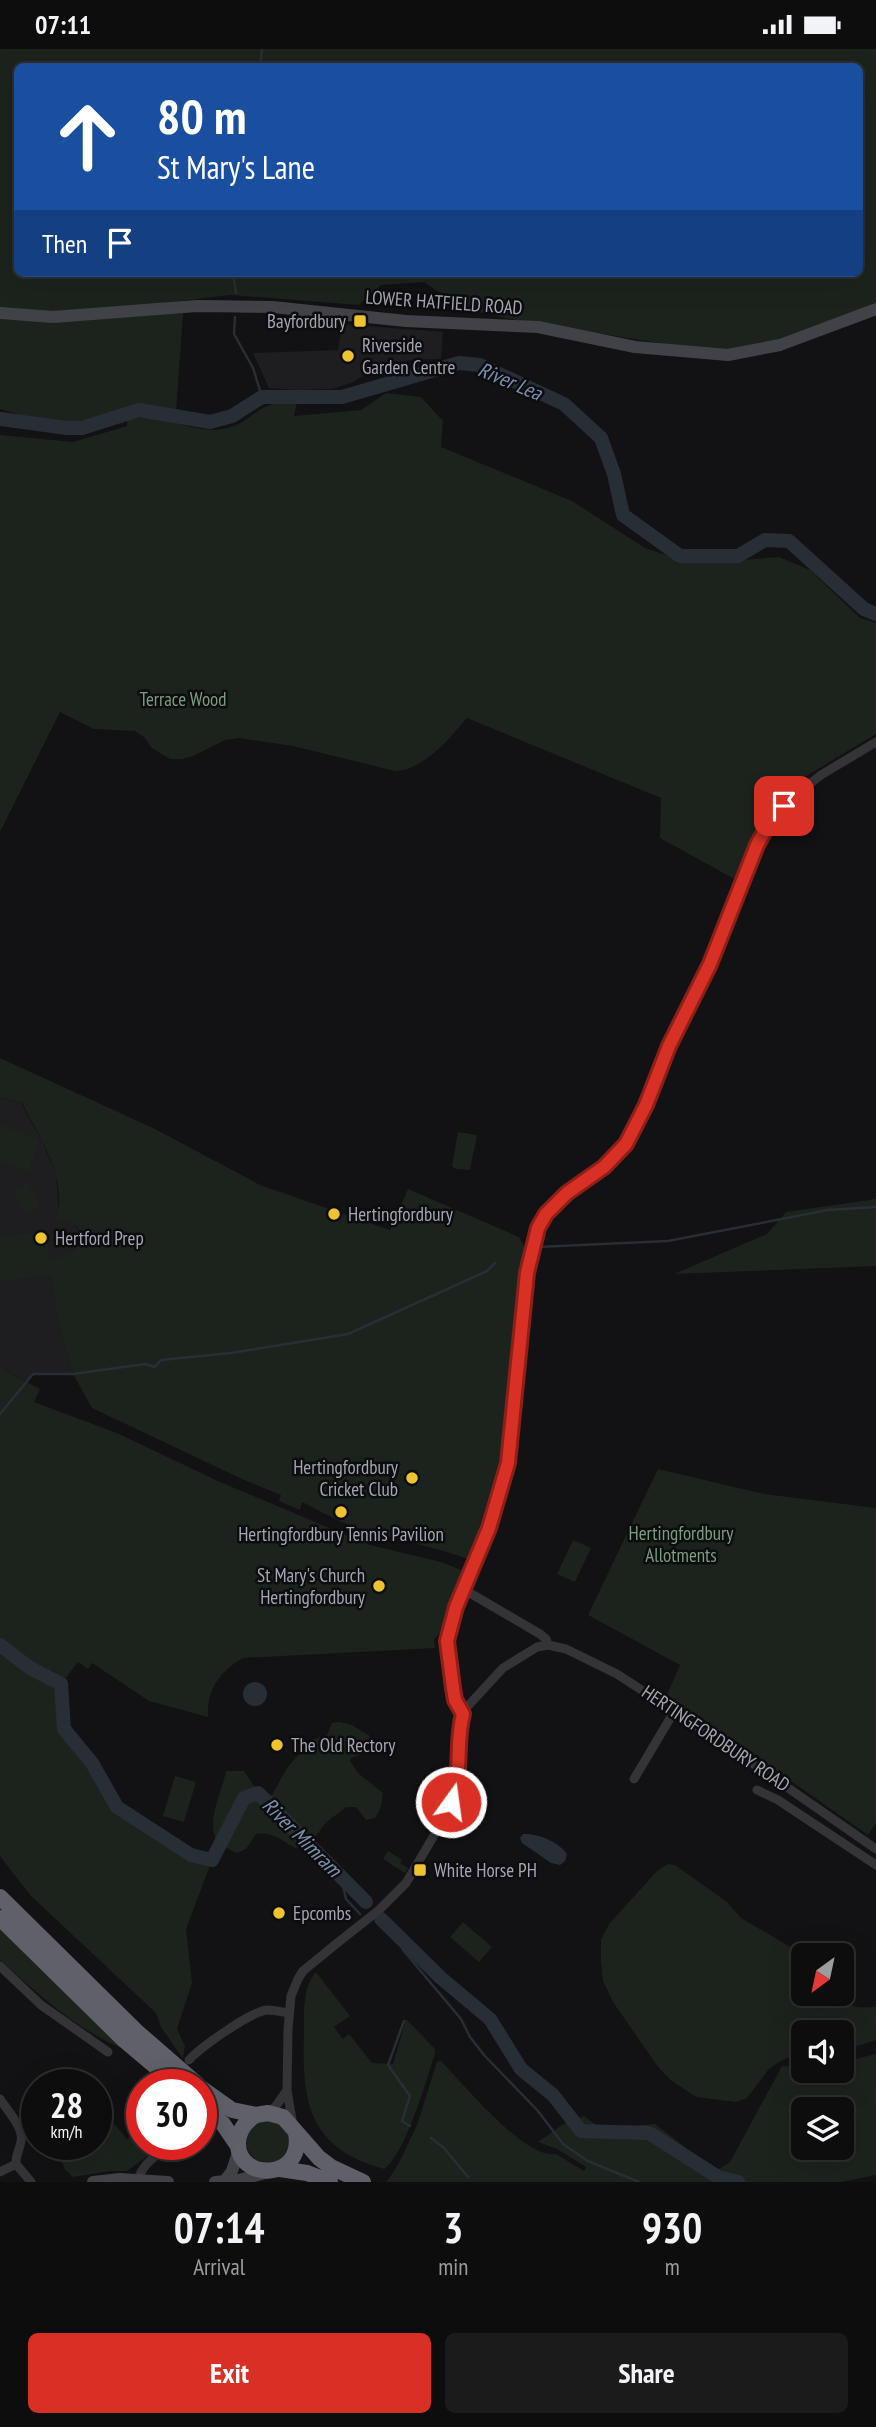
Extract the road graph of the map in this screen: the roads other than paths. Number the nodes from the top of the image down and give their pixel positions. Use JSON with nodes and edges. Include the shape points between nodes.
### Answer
{"nodes":[{"id":1,"x":876,"y":309,"type":"edge"},
{"id":2,"x":0,"y":313,"type":"edge"},
{"id":3,"x":876,"y":742,"type":"edge"},
{"id":4,"x":463,"y":1589,"type":"junction"},
{"id":5,"x":548,"y":1645,"type":"junction"},
{"id":6,"x":675,"y":1710,"type":"junction"},
{"id":7,"x":463,"y":1714,"type":"junction"},
{"id":8,"x":634,"y":1779,"type":"dead end"},
{"id":9,"x":757,"y":1790,"type":"dead end"},
{"id":10,"x":876,"y":1849,"type":"edge"},
{"id":11,"x":876,"y":1865,"type":"edge"},
{"id":12,"x":0,"y":1897,"type":"edge"},
{"id":13,"x":0,"y":1918,"type":"edge"},
{"id":14,"x":0,"y":1966,"type":"edge"},
{"id":15,"x":289,"y":2013,"type":"junction"},
{"id":16,"x":108,"y":2052,"type":"dead end"},
{"id":17,"x":189,"y":2060,"type":"dead end"},
{"id":18,"x":158,"y":2069,"type":"edge"},
{"id":19,"x":180,"y":2069,"type":"edge"},
{"id":20,"x":286,"y":2090,"type":"junction"},
{"id":21,"x":0,"y":2099,"type":"edge"},
{"id":22,"x":217,"y":2099,"type":"edge"},
{"id":23,"x":262,"y":2114,"type":"junction"},
{"id":24,"x":217,"y":2119,"type":"edge"},
{"id":25,"x":295,"y":2130,"type":"junction"},
{"id":26,"x":239,"y":2148,"type":"junction"},
{"id":27,"x":150,"y":2160,"type":"edge"},
{"id":28,"x":16,"y":2164,"type":"junction"},
{"id":29,"x":277,"y":2170,"type":"junction"},
{"id":30,"x":0,"y":2172,"type":"edge"},
{"id":31,"x":138,"y":2180,"type":"junction"},
{"id":32,"x":220,"y":2181,"type":"edge"},
{"id":33,"x":31,"y":2182,"type":"edge"},
{"id":34,"x":93,"y":2182,"type":"edge"},
{"id":35,"x":169,"y":2182,"type":"edge"},
{"id":36,"x":330,"y":2182,"type":"edge"},
{"id":37,"x":363,"y":2182,"type":"edge"}],
"edges":[{"from":1,"to":2,"type":"main road","name":"LOWER HATFIELD ROAD","via":[[780,345],[729,355],[635,347],[538,327],[406,321],[274,307],[197,306],[53,317]]},
{"from":3,"to":4,"type":"street","via":[[821,775],[771,820],[634,1130],[618,1154],[567,1193],[538,1228],[527,1273],[508,1463],[489,1528]]},
{"from":4,"to":5,"type":"street","name":"HERTINGFORDBURY ROAD","via":[[540,1634]]},
{"from":4,"to":7,"type":"street","via":[[447,1641],[455,1700]]},
{"from":5,"to":6,"type":"street","name":"HERTINGFORDBURY ROAD","via":[[597,1662]]},
{"from":5,"to":7,"type":"street","via":[[503,1668]]},
{"from":6,"to":8,"type":"street"},
{"from":6,"to":10,"type":"street","name":"HERTINGFORDBURY ROAD"},
{"from":7,"to":15,"type":"street","via":[[457,1789],[413,1873],[379,1910],[303,1971]]},
{"from":9,"to":11,"type":"street"},
{"from":12,"to":19,"type":"highway"},
{"from":13,"to":18,"type":"highway"},
{"from":14,"to":16,"type":"street","via":[[41,2005]]},
{"from":15,"to":17,"type":"street","via":[[257,2013]]},
{"from":15,"to":20,"type":"street"},
{"from":20,"to":23,"type":"street","via":[[276,2106]]},
{"from":20,"to":25,"type":"street"},
{"from":21,"to":28,"type":"street","via":[[21,2135]]},
{"from":22,"to":23,"type":"highway","via":[[232,2110]]},
{"from":23,"to":25,"type":"highway","via":[[283,2117]]},
{"from":23,"to":26,"type":"highway","via":[[240,2131]]},
{"from":24,"to":26,"type":"highway"},
{"from":25,"to":29,"type":"highway","via":[[295,2154]]},
{"from":25,"to":37,"type":"highway","via":[[319,2158]]},
{"from":26,"to":29,"type":"highway","via":[[249,2165],[265,2172]]},
{"from":26,"to":32,"type":"main road","via":[[232,2171]]},
{"from":27,"to":31,"type":"street"},
{"from":28,"to":30,"type":"street"},
{"from":28,"to":33,"type":"street"},
{"from":29,"to":32,"type":"main road"},
{"from":29,"to":36,"type":"highway","via":[[307,2173]]},
{"from":31,"to":34,"type":"main road"},
{"from":31,"to":35,"type":"main road"}]}
